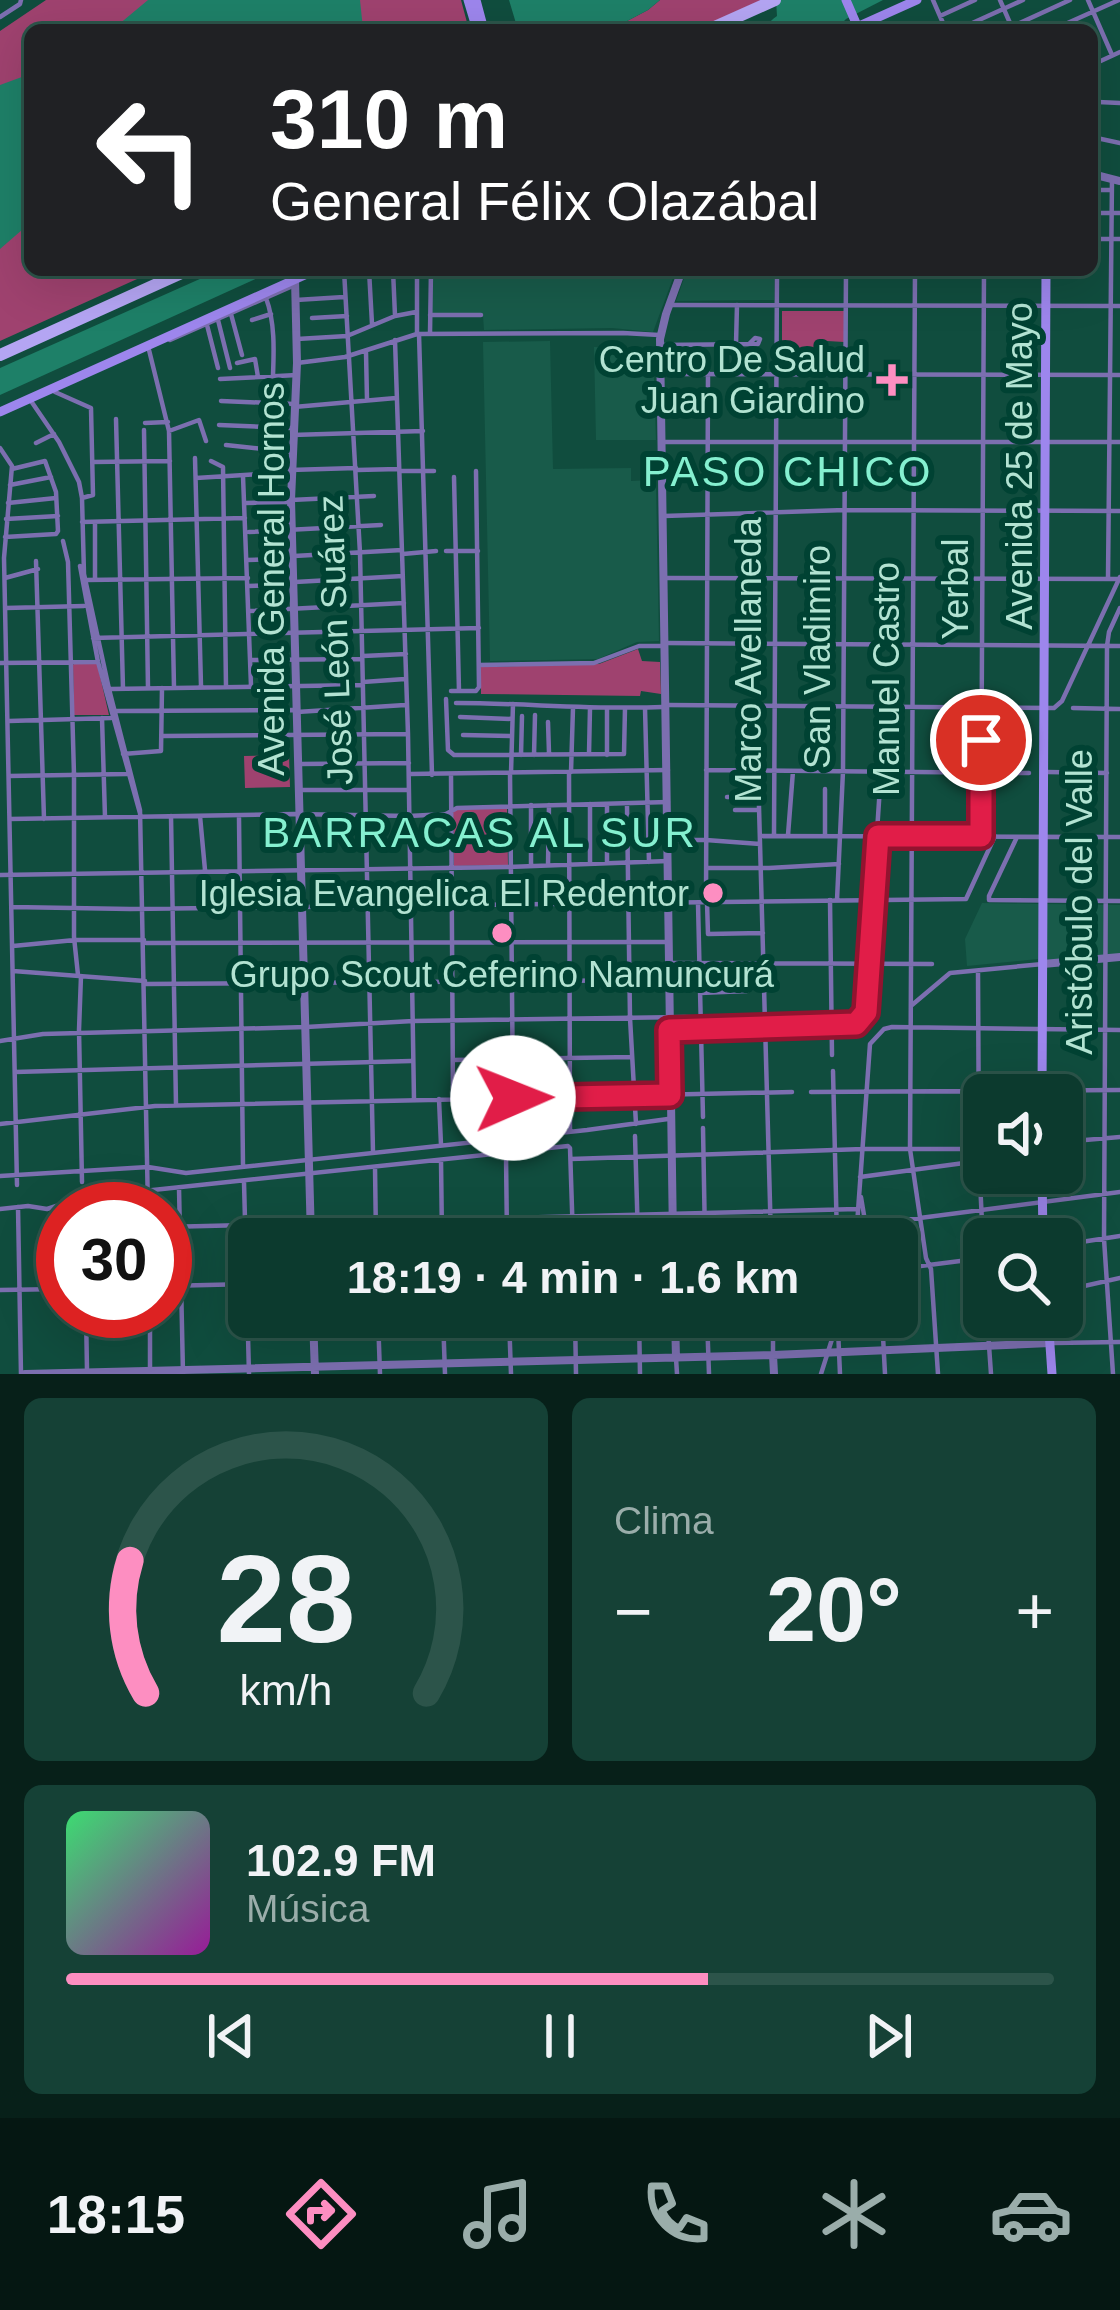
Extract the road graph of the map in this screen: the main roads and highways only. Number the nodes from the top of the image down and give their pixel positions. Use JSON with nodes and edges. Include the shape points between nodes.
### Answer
{"nodes":[{"id":1,"x":787,"y":0,"type":"edge"},
{"id":2,"x":917,"y":0,"type":"edge"},
{"id":3,"x":931,"y":0,"type":"edge"},
{"id":4,"x":772,"y":3,"type":"edge"},
{"id":5,"x":722,"y":24,"type":"edge"},
{"id":6,"x":732,"y":24,"type":"edge"},
{"id":7,"x":869,"y":24,"type":"edge"},
{"id":8,"x":872,"y":24,"type":"edge"},
{"id":9,"x":157,"y":276,"type":"edge"},
{"id":10,"x":174,"y":276,"type":"edge"},
{"id":11,"x":306,"y":276,"type":"edge"},
{"id":12,"x":1046,"y":276,"type":"edge"},
{"id":13,"x":184,"y":328,"type":"junction"},
{"id":14,"x":0,"y":350,"type":"edge"},
{"id":15,"x":30,"y":401,"type":"junction"},
{"id":16,"x":0,"y":415,"type":"edge"},
{"id":17,"x":1042,"y":1074,"type":"edge"},
{"id":18,"x":1050,"y":1338,"type":"edge"},
{"id":19,"x":1052,"y":1374,"type":"edge"}],
"edges":[{"from":1,"to":4,"type":"main road"},
{"from":2,"to":7,"type":"main road"},
{"from":3,"to":8,"type":"main road"},
{"from":4,"to":5,"type":"main road"},
{"from":4,"to":6,"type":"main road"},
{"from":9,"to":14,"type":"main road"},
{"from":10,"to":14,"type":"main road"},
{"from":11,"to":13,"type":"main road"},
{"from":12,"to":17,"type":"main road","name":"Avenida 25 de Mayo"},
{"from":13,"to":15,"type":"main road"},
{"from":13,"to":15,"type":"main road"},
{"from":15,"to":16,"type":"main road"},
{"from":18,"to":19,"type":"main road"}]}
